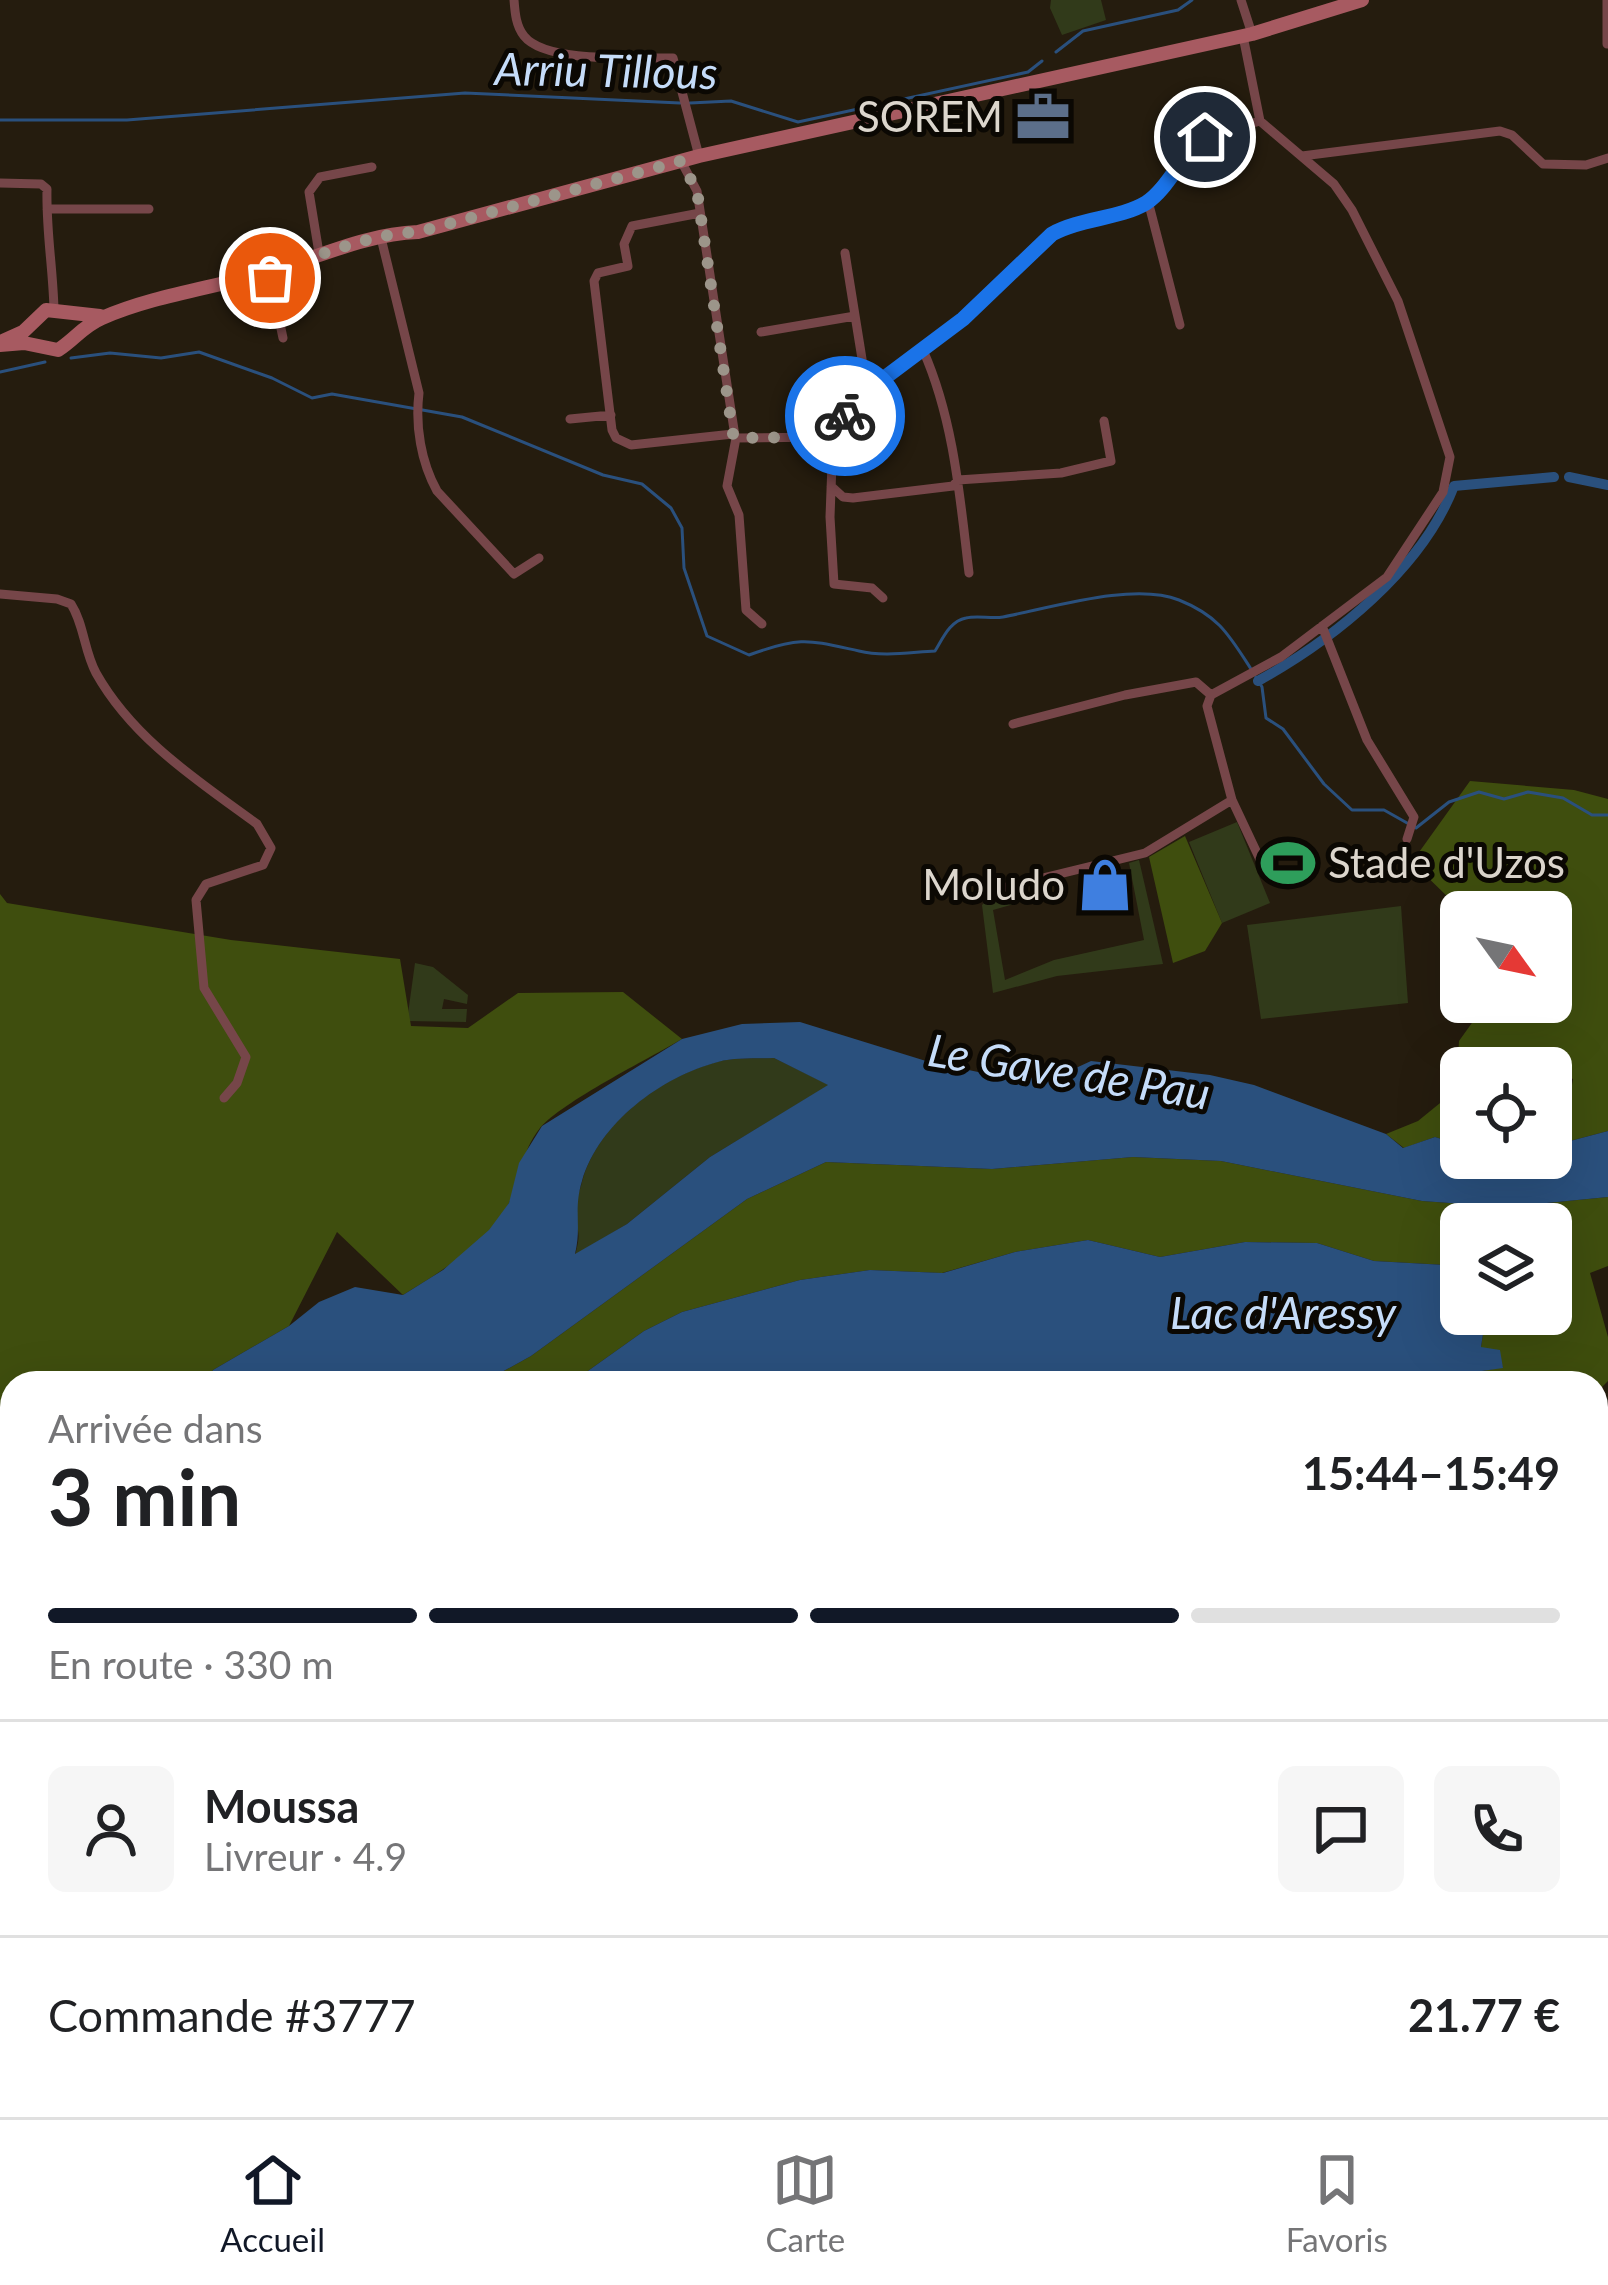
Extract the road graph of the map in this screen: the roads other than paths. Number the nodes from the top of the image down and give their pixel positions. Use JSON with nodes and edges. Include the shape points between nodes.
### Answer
{"nodes":[{"id":1,"x":514,"y":0,"type":"edge"},
{"id":2,"x":1241,"y":0,"type":"edge"},
{"id":3,"x":1362,"y":0,"type":"edge"},
{"id":4,"x":1606,"y":0,"type":"edge"},
{"id":5,"x":1247,"y":35,"type":"junction"},
{"id":6,"x":1607,"y":44,"type":"edge"},
{"id":7,"x":1260,"y":121,"type":"junction"},
{"id":8,"x":699,"y":156,"type":"junction"},
{"id":9,"x":1302,"y":156,"type":"junction"},
{"id":10,"x":1608,"y":158,"type":"edge"},
{"id":11,"x":681,"y":161,"type":"junction"},
{"id":12,"x":372,"y":167,"type":"dead end"},
{"id":13,"x":0,"y":183,"type":"edge"},
{"id":14,"x":1148,"y":201,"type":"junction"},
{"id":15,"x":46,"y":209,"type":"junction"},
{"id":16,"x":149,"y":209,"type":"dead end"},
{"id":17,"x":700,"y":213,"type":"junction"},
{"id":18,"x":380,"y":238,"type":"junction"},
{"id":19,"x":845,"y":253,"type":"dead end"},
{"id":20,"x":319,"y":254,"type":"junction"},
{"id":21,"x":269,"y":272,"type":"junction"},
{"id":22,"x":60,"y":312,"type":"junction"},
{"id":23,"x":106,"y":316,"type":"junction"},
{"id":24,"x":855,"y":316,"type":"junction"},
{"id":25,"x":32,"y":325,"type":"junction"},
{"id":26,"x":1180,"y":325,"type":"dead end"},
{"id":27,"x":760,"y":332,"type":"dead end"},
{"id":28,"x":72,"y":334,"type":"junction"},
{"id":29,"x":283,"y":338,"type":"dead end"},
{"id":30,"x":0,"y":344,"type":"edge"},
{"id":31,"x":37,"y":345,"type":"junction"},
{"id":32,"x":923,"y":350,"type":"junction"},
{"id":33,"x":867,"y":391,"type":"junction"},
{"id":34,"x":611,"y":415,"type":"junction"},
{"id":35,"x":570,"y":418,"type":"dead end"},
{"id":36,"x":1103,"y":421,"type":"dead end"},
{"id":37,"x":735,"y":436,"type":"junction"},
{"id":38,"x":832,"y":437,"type":"junction"},
{"id":39,"x":958,"y":480,"type":"junction"},
{"id":40,"x":831,"y":486,"type":"junction"},
{"id":41,"x":847,"y":498,"type":"junction"},
{"id":42,"x":830,"y":514,"type":"junction"},
{"id":43,"x":539,"y":558,"type":"dead end"},
{"id":44,"x":970,"y":573,"type":"dead end"},
{"id":45,"x":0,"y":594,"type":"edge"},
{"id":46,"x":883,"y":598,"type":"dead end"},
{"id":47,"x":762,"y":624,"type":"dead end"},
{"id":48,"x":1324,"y":632,"type":"junction"},
{"id":49,"x":1211,"y":695,"type":"junction"},
{"id":50,"x":1013,"y":724,"type":"dead end"},
{"id":51,"x":1232,"y":800,"type":"junction"},
{"id":52,"x":1408,"y":834,"type":"dead end"},
{"id":53,"x":1272,"y":871,"type":"dead end"},
{"id":54,"x":982,"y":893,"type":"dead end"},
{"id":55,"x":224,"y":1098,"type":"dead end"}],
"edges":[{"from":1,"to":8,"type":"street","via":[[517,24],[550,53],[673,58]]},
{"from":2,"to":5,"type":"street"},
{"from":3,"to":5,"type":"main road"},
{"from":4,"to":6,"type":"street"},
{"from":5,"to":7,"type":"street"},
{"from":5,"to":8,"type":"main road"},
{"from":7,"to":9,"type":"street"},
{"from":7,"to":14,"type":"street","via":[[1205,137]]},
{"from":8,"to":11,"type":"main road"},
{"from":9,"to":10,"type":"street","via":[[1500,131],[1543,164]]},
{"from":9,"to":48,"type":"street","via":[[1352,210],[1398,301],[1450,457],[1443,492],[1387,577]]},
{"from":11,"to":17,"type":"street"},
{"from":11,"to":18,"type":"main road"},
{"from":12,"to":20,"type":"street","via":[[313,182]]},
{"from":13,"to":15,"type":"street","via":[[41,184]]},
{"from":14,"to":26,"type":"street"},
{"from":14,"to":32,"type":"street","via":[[1052,234]]},
{"from":15,"to":16,"type":"street"},
{"from":15,"to":22,"type":"street"},
{"from":17,"to":34,"type":"street","via":[[632,226],[624,244],[628,266],[594,281]]},
{"from":17,"to":37,"type":"street"},
{"from":18,"to":20,"type":"main road"},
{"from":18,"to":43,"type":"street","via":[[419,393],[429,476],[514,574]]},
{"from":19,"to":24,"type":"street"},
{"from":20,"to":21,"type":"main road"},
{"from":21,"to":23,"type":"main road"},
{"from":21,"to":29,"type":"street"},
{"from":22,"to":23,"type":"main road"},
{"from":22,"to":25,"type":"main road","via":[[40,313]]},
{"from":22,"to":28,"type":"main road"},
{"from":23,"to":28,"type":"main road"},
{"from":24,"to":27,"type":"street"},
{"from":24,"to":33,"type":"street"},
{"from":25,"to":30,"type":"main road"},
{"from":25,"to":31,"type":"main road"},
{"from":28,"to":31,"type":"main road","via":[[58,350]]},
{"from":30,"to":31,"type":"main road"},
{"from":32,"to":33,"type":"street"},
{"from":32,"to":39,"type":"street"},
{"from":33,"to":38,"type":"street"},
{"from":34,"to":35,"type":"street"},
{"from":34,"to":37,"type":"street","via":[[616,438],[631,445]]},
{"from":36,"to":39,"type":"street","via":[[1111,461]]},
{"from":37,"to":38,"type":"street"},
{"from":37,"to":47,"type":"street","via":[[727,486],[740,515],[746,610]]},
{"from":38,"to":40,"type":"street"},
{"from":39,"to":41,"type":"street"},
{"from":39,"to":44,"type":"street"},
{"from":40,"to":41,"type":"street"},
{"from":40,"to":42,"type":"street"},
{"from":41,"to":42,"type":"street"},
{"from":42,"to":46,"type":"street","via":[[834,584]]},
{"from":45,"to":55,"type":"street","via":[[70,604],[97,675],[141,732],[268,837],[270,856],[251,872],[206,884],[197,895],[205,988],[246,1057]]},
{"from":48,"to":49,"type":"street"},
{"from":48,"to":52,"type":"street","via":[[1367,740],[1414,817]]},
{"from":49,"to":50,"type":"street","via":[[1196,682]]},
{"from":49,"to":51,"type":"street","via":[[1207,706]]},
{"from":51,"to":53,"type":"street","via":[[1264,870]]},
{"from":51,"to":54,"type":"street","via":[[1144,853]]}]}
